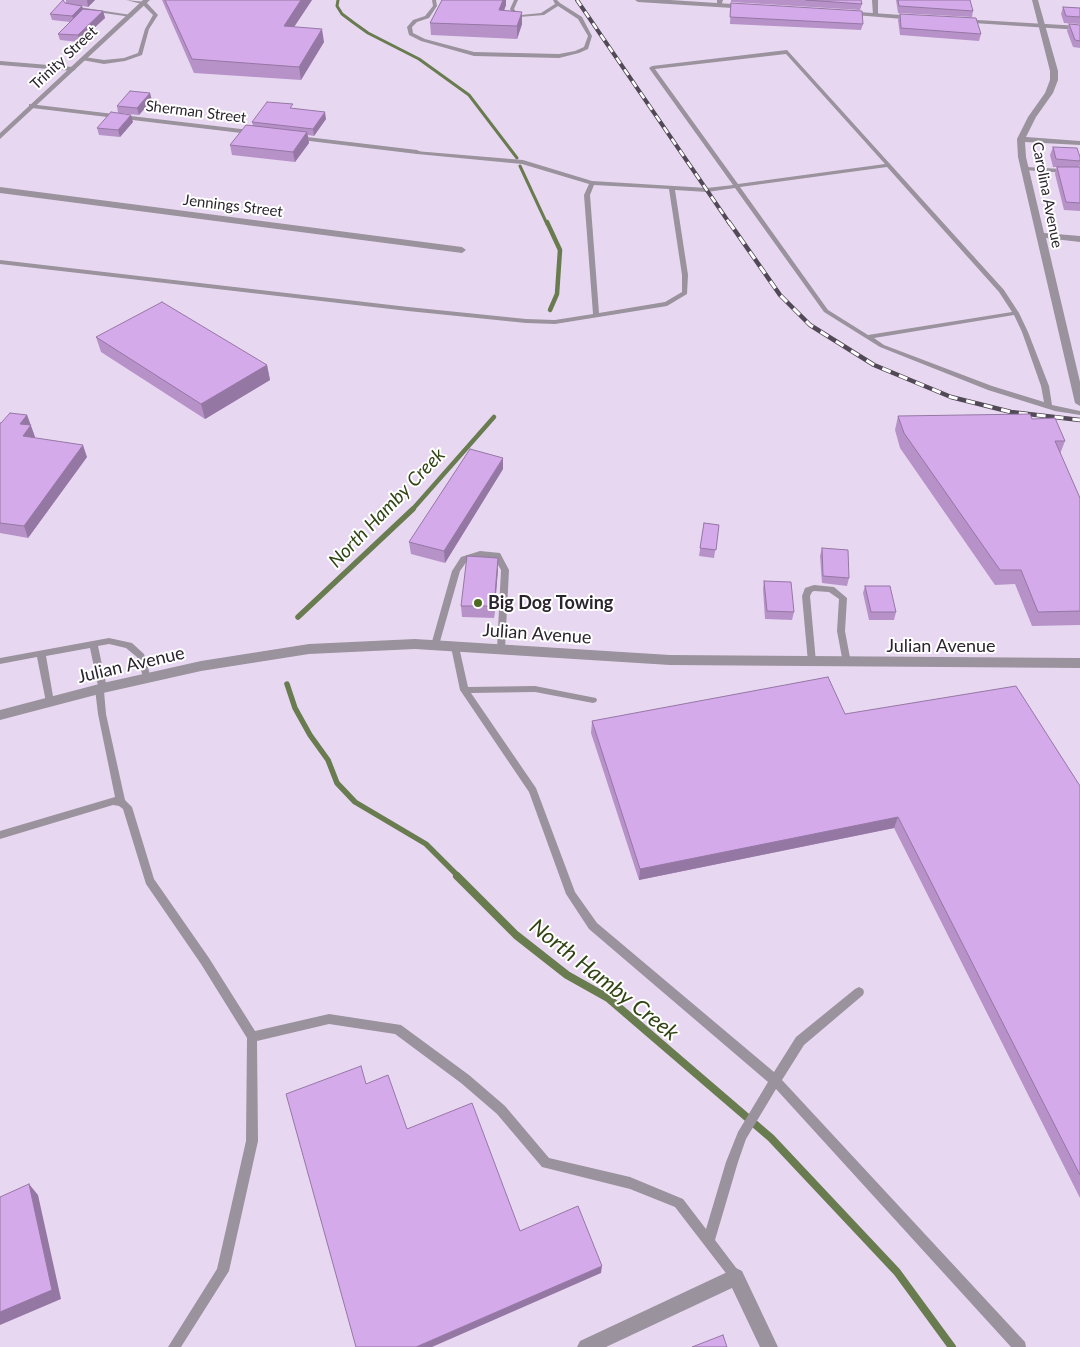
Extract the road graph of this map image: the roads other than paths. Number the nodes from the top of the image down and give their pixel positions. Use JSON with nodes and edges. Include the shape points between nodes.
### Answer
{"nodes":[{"id":1,"x":128,"y":0,"type":"edge"},
{"id":2,"x":434,"y":0,"type":"edge"},
{"id":3,"x":638,"y":0,"type":"edge"},
{"id":4,"x":875,"y":0,"type":"edge"},
{"id":5,"x":1036,"y":0,"type":"edge"},
{"id":6,"x":516,"y":1,"type":"edge"},
{"id":7,"x":145,"y":2,"type":"edge"},
{"id":8,"x":506,"y":2,"type":"dead end"},
{"id":9,"x":557,"y":2,"type":"edge"},
{"id":10,"x":719,"y":2,"type":"edge"},
{"id":11,"x":69,"y":6,"type":"edge"},
{"id":12,"x":758,"y":8,"type":"edge"},
{"id":13,"x":837,"y":12,"type":"edge"},
{"id":14,"x":876,"y":15,"type":"junction"},
{"id":15,"x":130,"y":16,"type":"junction"},
{"id":16,"x":925,"y":18,"type":"edge"},
{"id":17,"x":954,"y":20,"type":"edge"},
{"id":18,"x":1042,"y":26,"type":"junction"},
{"id":19,"x":1080,"y":28,"type":"edge"},
{"id":20,"x":84,"y":59,"type":"junction"},
{"id":21,"x":0,"y":64,"type":"edge"},
{"id":22,"x":73,"y":69,"type":"junction"},
{"id":23,"x":32,"y":106,"type":"junction"},
{"id":24,"x":269,"y":134,"type":"edge"},
{"id":25,"x":289,"y":136,"type":"edge"},
{"id":26,"x":0,"y":137,"type":"edge"},
{"id":27,"x":1021,"y":139,"type":"junction"},
{"id":28,"x":1080,"y":143,"type":"edge"},
{"id":29,"x":417,"y":152,"type":"joint"},
{"id":30,"x":889,"y":165,"type":"junction"},
{"id":31,"x":1026,"y":169,"type":"junction"},
{"id":32,"x":1080,"y":172,"type":"edge"},
{"id":33,"x":592,"y":183,"type":"junction"},
{"id":34,"x":737,"y":187,"type":"junction"},
{"id":35,"x":672,"y":188,"type":"junction"},
{"id":36,"x":0,"y":190,"type":"edge"},
{"id":37,"x":1039,"y":235,"type":"junction"},
{"id":38,"x":1080,"y":239,"type":"edge"},
{"id":39,"x":462,"y":250,"type":"dead end"},
{"id":40,"x":0,"y":262,"type":"edge"},
{"id":41,"x":1016,"y":312,"type":"junction"},
{"id":42,"x":596,"y":315,"type":"junction"},
{"id":43,"x":866,"y":337,"type":"junction"},
{"id":44,"x":1080,"y":403,"type":"edge"},
{"id":45,"x":1048,"y":405,"type":"junction"},
{"id":46,"x":1080,"y":412,"type":"edge"},
{"id":47,"x":93,"y":643,"type":"junction"},
{"id":48,"x":436,"y":645,"type":"junction"},
{"id":49,"x":456,"y":647,"type":"junction"},
{"id":50,"x":501,"y":649,"type":"junction"},
{"id":51,"x":41,"y":653,"type":"junction"},
{"id":52,"x":0,"y":661,"type":"edge"},
{"id":53,"x":812,"y":662,"type":"junction"},
{"id":54,"x":847,"y":663,"type":"junction"},
{"id":55,"x":1080,"y":663,"type":"edge"},
{"id":56,"x":147,"y":678,"type":"junction"},
{"id":57,"x":101,"y":689,"type":"junction"},
{"id":58,"x":464,"y":690,"type":"junction"},
{"id":59,"x":592,"y":700,"type":"dead end"},
{"id":60,"x":50,"y":702,"type":"junction"},
{"id":61,"x":0,"y":715,"type":"edge"},
{"id":62,"x":121,"y":802,"type":"junction"},
{"id":63,"x":0,"y":835,"type":"edge"},
{"id":64,"x":859,"y":992,"type":"dead end"},
{"id":65,"x":252,"y":1037,"type":"junction"},
{"id":66,"x":776,"y":1081,"type":"junction"},
{"id":67,"x":709,"y":1242,"type":"junction"},
{"id":68,"x":736,"y":1277,"type":"junction"},
{"id":69,"x":174,"y":1347,"type":"edge"},
{"id":70,"x":586,"y":1347,"type":"edge"},
{"id":71,"x":768,"y":1347,"type":"edge"},
{"id":72,"x":1020,"y":1347,"type":"edge"}],
"edges":[{"from":1,"to":7,"type":"lane"},
{"from":2,"to":9,"type":"lane","via":[[435,6],[427,17],[409,27],[411,34],[474,54],[508,56],[559,56],[586,48],[590,36],[580,18]]},
{"from":3,"to":10,"type":"street"},
{"from":4,"to":14,"type":"street"},
{"from":5,"to":18,"type":"street","name":"Carolina Avenue"},
{"from":6,"to":8,"type":"lane"},
{"from":6,"to":9,"type":"lane","via":[[512,9],[521,16],[542,14]]},
{"from":7,"to":15,"type":"street","name":"Trinity Street"},
{"from":7,"to":20,"type":"lane","via":[[156,15],[147,29],[140,54],[104,62]]},
{"from":10,"to":12,"type":"street"},
{"from":11,"to":15,"type":"lane"},
{"from":13,"to":14,"type":"street"},
{"from":14,"to":16,"type":"street"},
{"from":15,"to":20,"type":"street","name":"Trinity Street"},
{"from":17,"to":18,"type":"street"},
{"from":18,"to":19,"type":"street"},
{"from":18,"to":27,"type":"street","name":"Carolina Avenue","via":[[1054,80]]},
{"from":20,"to":22,"type":"street","name":"Trinity Street"},
{"from":21,"to":22,"type":"lane"},
{"from":22,"to":23,"type":"street","name":"Trinity Street"},
{"from":23,"to":24,"type":"street","name":"Sherman Street"},
{"from":23,"to":26,"type":"street","name":"Trinity Street"},
{"from":25,"to":29,"type":"street"},
{"from":27,"to":28,"type":"street"},
{"from":27,"to":31,"type":"street","name":"Carolina Avenue"},
{"from":29,"to":33,"type":"lane","via":[[523,162]]},
{"from":30,"to":34,"type":"lane"},
{"from":30,"to":34,"type":"lane","via":[[787,52],[652,68]]},
{"from":30,"to":41,"type":"lane","via":[[1002,291]]},
{"from":31,"to":32,"type":"lane"},
{"from":31,"to":37,"type":"street","name":"Carolina Avenue"},
{"from":33,"to":35,"type":"lane"},
{"from":33,"to":42,"type":"lane","via":[[587,195]]},
{"from":34,"to":35,"type":"lane","via":[[707,190]]},
{"from":34,"to":43,"type":"lane","via":[[826,310]]},
{"from":35,"to":42,"type":"lane","via":[[685,293],[667,304]]},
{"from":36,"to":39,"type":"street","name":"Jennings Street"},
{"from":37,"to":38,"type":"street"},
{"from":37,"to":44,"type":"street","name":"Carolina Avenue"},
{"from":40,"to":42,"type":"lane","via":[[526,321],[555,322]]},
{"from":41,"to":43,"type":"lane"},
{"from":41,"to":45,"type":"lane","via":[[1045,386]]},
{"from":43,"to":45,"type":"lane","via":[[990,388]]},
{"from":45,"to":46,"type":"lane"},
{"from":47,"to":51,"type":"lane"},
{"from":47,"to":56,"type":"lane","via":[[109,641],[129,645],[141,656]]},
{"from":47,"to":57,"type":"lane"},
{"from":48,"to":49,"type":"street","name":"Julian Avenue"},
{"from":48,"to":50,"type":"lane","via":[[456,571],[464,559],[480,554],[498,555],[505,570]]},
{"from":48,"to":56,"type":"street","name":"Julian Avenue","via":[[300,650]]},
{"from":49,"to":50,"type":"street","name":"Julian Avenue"},
{"from":49,"to":58,"type":"lane"},
{"from":50,"to":53,"type":"street","name":"Julian Avenue","via":[[670,660]]},
{"from":51,"to":52,"type":"lane"},
{"from":51,"to":60,"type":"lane"},
{"from":53,"to":54,"type":"street","name":"Julian Avenue"},
{"from":53,"to":54,"type":"lane","via":[[806,596],[808,590],[814,588],[831,589],[843,598],[841,631]]},
{"from":54,"to":55,"type":"street","name":"Julian Avenue"},
{"from":56,"to":57,"type":"street","name":"Julian Avenue"},
{"from":57,"to":60,"type":"street","name":"Julian Avenue"},
{"from":57,"to":62,"type":"lane","via":[[102,714]]},
{"from":58,"to":59,"type":"lane","via":[[535,689]]},
{"from":58,"to":66,"type":"lane","via":[[533,792],[571,894],[594,926]]},
{"from":60,"to":61,"type":"street","name":"Julian Avenue"},
{"from":62,"to":63,"type":"lane","via":[[113,801]]},
{"from":62,"to":65,"type":"lane","via":[[127,807],[150,881],[206,961]]},
{"from":64,"to":66,"type":"lane","via":[[800,1041]]},
{"from":65,"to":67,"type":"lane","via":[[329,1019],[397,1029],[501,1110],[546,1163],[630,1183],[679,1203]]},
{"from":65,"to":69,"type":"lane","via":[[252,1141],[223,1271]]},
{"from":66,"to":67,"type":"lane","via":[[742,1136]]},
{"from":66,"to":72,"type":"lane"},
{"from":67,"to":68,"type":"lane"},
{"from":68,"to":70,"type":"street"},
{"from":68,"to":71,"type":"street"}]}
